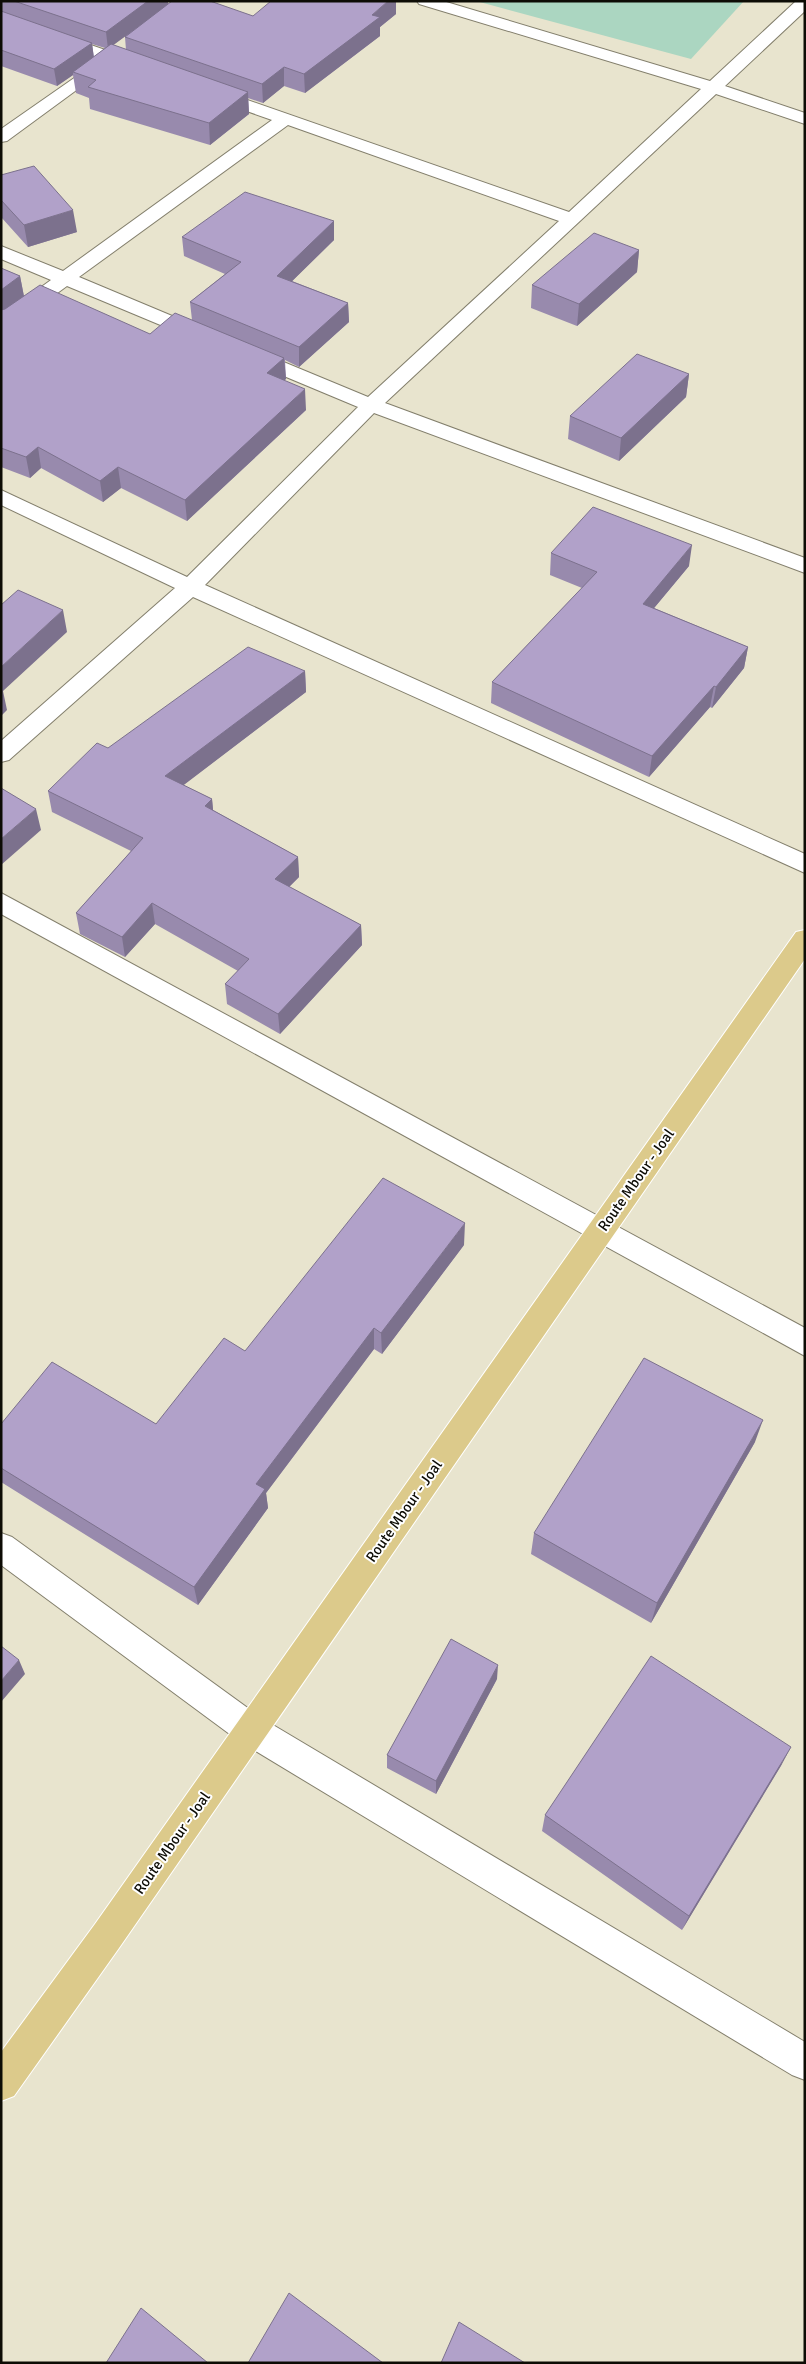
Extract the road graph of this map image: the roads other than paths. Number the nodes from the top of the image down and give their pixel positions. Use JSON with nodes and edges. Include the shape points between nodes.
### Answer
{"nodes":[{"id":1,"x":425,"y":1,"type":"edge"},
{"id":2,"x":805,"y":2,"type":"edge"},
{"id":3,"x":1,"y":19,"type":"edge"},
{"id":4,"x":127,"y":47,"type":"edge"},
{"id":5,"x":112,"y":58,"type":"junction"},
{"id":6,"x":149,"y":71,"type":"edge"},
{"id":7,"x":195,"y":87,"type":"edge"},
{"id":8,"x":715,"y":88,"type":"junction"},
{"id":9,"x":286,"y":118,"type":"junction"},
{"id":10,"x":805,"y":119,"type":"edge"},
{"id":11,"x":1,"y":137,"type":"edge"},
{"id":12,"x":572,"y":219,"type":"junction"},
{"id":13,"x":1,"y":252,"type":"edge"},
{"id":14,"x":63,"y":279,"type":"junction"},
{"id":15,"x":1,"y":325,"type":"edge"},
{"id":16,"x":371,"y":405,"type":"junction"},
{"id":17,"x":1,"y":497,"type":"edge"},
{"id":18,"x":805,"y":566,"type":"edge"},
{"id":19,"x":190,"y":587,"type":"junction"},
{"id":20,"x":1,"y":754,"type":"edge"},
{"id":21,"x":805,"y":864,"type":"edge"},
{"id":22,"x":1,"y":902,"type":"edge"},
{"id":23,"x":805,"y":939,"type":"edge"},
{"id":24,"x":600,"y":1231,"type":"junction"},
{"id":25,"x":805,"y":1342,"type":"edge"},
{"id":26,"x":1,"y":1546,"type":"edge"},
{"id":27,"x":251,"y":1730,"type":"junction"},
{"id":28,"x":805,"y":2062,"type":"edge"},
{"id":29,"x":1,"y":2083,"type":"edge"}],
"edges":[{"from":1,"to":8,"type":"street"},
{"from":2,"to":8,"type":"street"},
{"from":3,"to":5,"type":"street"},
{"from":4,"to":5,"type":"street"},
{"from":5,"to":6,"type":"street"},
{"from":5,"to":11,"type":"street"},
{"from":7,"to":9,"type":"street"},
{"from":8,"to":10,"type":"street"},
{"from":8,"to":12,"type":"street"},
{"from":9,"to":12,"type":"street"},
{"from":9,"to":14,"type":"street"},
{"from":12,"to":16,"type":"street"},
{"from":13,"to":14,"type":"street"},
{"from":14,"to":15,"type":"street"},
{"from":14,"to":16,"type":"street"},
{"from":16,"to":18,"type":"street"},
{"from":16,"to":19,"type":"street"},
{"from":17,"to":19,"type":"street"},
{"from":19,"to":20,"type":"street"},
{"from":19,"to":21,"type":"street"},
{"from":22,"to":24,"type":"street"},
{"from":23,"to":24,"type":"main road","name":"Route Mbour - Joal"},
{"from":24,"to":25,"type":"street"},
{"from":24,"to":27,"type":"main road","name":"Route Mbour - Joal"},
{"from":26,"to":27,"type":"street"},
{"from":27,"to":28,"type":"street"},
{"from":27,"to":29,"type":"main road","name":"Route Mbour - Joal"}]}
